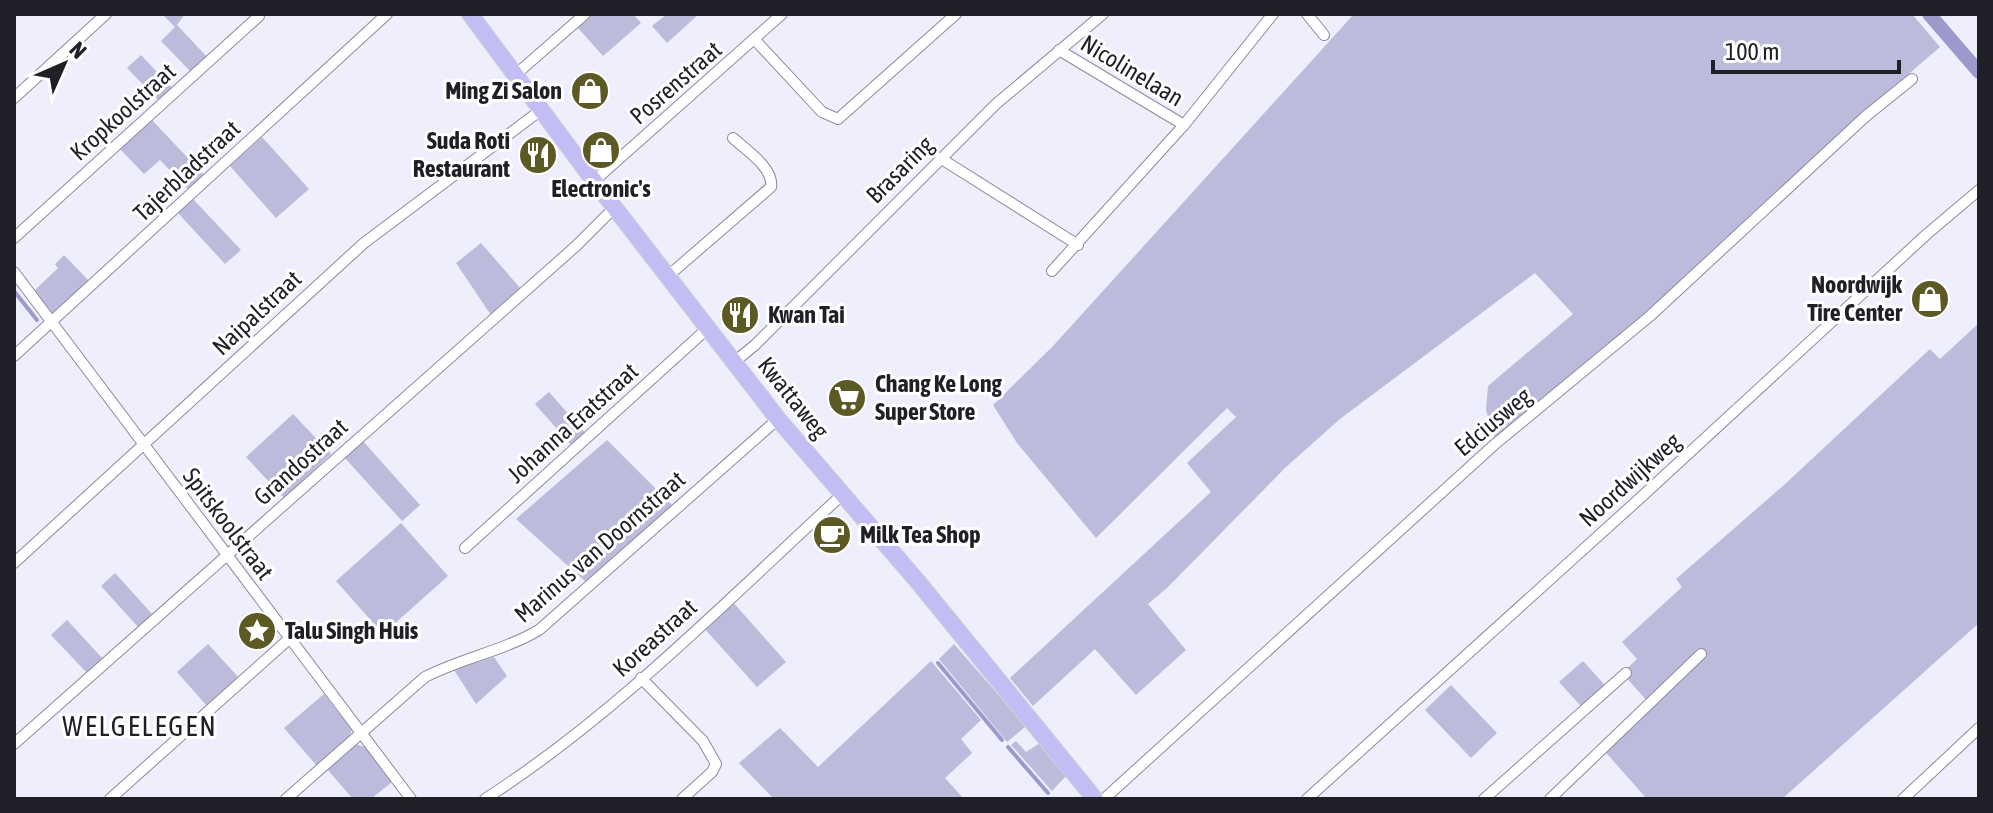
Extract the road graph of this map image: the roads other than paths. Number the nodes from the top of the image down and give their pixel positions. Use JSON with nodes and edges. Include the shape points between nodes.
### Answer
{"nodes":[{"id":1,"x":106,"y":14,"type":"edge"},
{"id":2,"x":387,"y":14,"type":"edge"},
{"id":3,"x":470,"y":14,"type":"edge"},
{"id":4,"x":585,"y":14,"type":"edge"},
{"id":5,"x":782,"y":14,"type":"edge"},
{"id":6,"x":956,"y":14,"type":"edge"},
{"id":7,"x":1103,"y":14,"type":"edge"},
{"id":8,"x":1273,"y":14,"type":"edge"},
{"id":9,"x":1307,"y":14,"type":"edge"},
{"id":10,"x":259,"y":16,"type":"dead end"},
{"id":11,"x":1324,"y":35,"type":"dead end"},
{"id":12,"x":755,"y":40,"type":"junction"},
{"id":13,"x":1059,"y":50,"type":"junction"},
{"id":14,"x":514,"y":76,"type":"junction"},
{"id":15,"x":1912,"y":79,"type":"dead end"},
{"id":16,"x":14,"y":98,"type":"edge"},
{"id":17,"x":541,"y":110,"type":"junction"},
{"id":18,"x":1184,"y":125,"type":"junction"},
{"id":19,"x":733,"y":138,"type":"dead end"},
{"id":20,"x":940,"y":158,"type":"junction"},
{"id":21,"x":594,"y":181,"type":"junction"},
{"id":22,"x":1979,"y":190,"type":"edge"},
{"id":23,"x":614,"y":208,"type":"junction"},
{"id":24,"x":14,"y":238,"type":"edge"},
{"id":25,"x":1078,"y":245,"type":"junction"},
{"id":26,"x":1052,"y":271,"type":"dead end"},
{"id":27,"x":14,"y":272,"type":"edge"},
{"id":28,"x":668,"y":276,"type":"junction"},
{"id":29,"x":52,"y":322,"type":"junction"},
{"id":30,"x":708,"y":328,"type":"junction"},
{"id":31,"x":14,"y":356,"type":"edge"},
{"id":32,"x":733,"y":363,"type":"junction"},
{"id":33,"x":778,"y":419,"type":"junction"},
{"id":34,"x":144,"y":445,"type":"junction"},
{"id":35,"x":843,"y":494,"type":"junction"},
{"id":36,"x":465,"y":548,"type":"dead end"},
{"id":37,"x":228,"y":554,"type":"junction"},
{"id":38,"x":14,"y":563,"type":"edge"},
{"id":39,"x":289,"y":639,"type":"junction"},
{"id":40,"x":1701,"y":654,"type":"dead end"},
{"id":41,"x":1626,"y":673,"type":"dead end"},
{"id":42,"x":641,"y":678,"type":"junction"},
{"id":43,"x":1979,"y":728,"type":"edge"},
{"id":44,"x":361,"y":732,"type":"junction"},
{"id":45,"x":14,"y":744,"type":"edge"},
{"id":46,"x":1915,"y":795,"type":"edge"},
{"id":47,"x":110,"y":799,"type":"edge"},
{"id":48,"x":286,"y":799,"type":"edge"},
{"id":49,"x":411,"y":799,"type":"edge"},
{"id":50,"x":485,"y":799,"type":"edge"},
{"id":51,"x":682,"y":799,"type":"edge"},
{"id":52,"x":1095,"y":799,"type":"edge"},
{"id":53,"x":1104,"y":799,"type":"edge"},
{"id":54,"x":1307,"y":799,"type":"edge"},
{"id":55,"x":1484,"y":799,"type":"edge"},
{"id":56,"x":1550,"y":799,"type":"edge"},
{"id":57,"x":1903,"y":799,"type":"edge"}],
"edges":[{"from":1,"to":16,"type":"street"},
{"from":2,"to":29,"type":"street","name":"Tajerbladstraat"},
{"from":3,"to":14,"type":"main road","name":"Kwattaweg"},
{"from":4,"to":14,"type":"street"},
{"from":5,"to":12,"type":"street","name":"Posrenstraat"},
{"from":6,"to":12,"type":"street","via":[[838,119],[822,112]]},
{"from":7,"to":13,"type":"street","name":"Brasaring"},
{"from":8,"to":18,"type":"street"},
{"from":9,"to":11,"type":"street"},
{"from":10,"to":24,"type":"street","name":"Kropkoolstraat"},
{"from":12,"to":21,"type":"street","name":"Posrenstraat"},
{"from":13,"to":18,"type":"street","name":"Nicolinelaan"},
{"from":13,"to":20,"type":"street","name":"Brasaring"},
{"from":14,"to":17,"type":"main road","name":"Kwattaweg"},
{"from":15,"to":53,"type":"street","name":"Edciusweg","via":[[1650,316],[1494,445]]},
{"from":17,"to":21,"type":"main road","name":"Kwattaweg"},
{"from":17,"to":34,"type":"street","name":"Naipalstraat","via":[[364,243]]},
{"from":18,"to":25,"type":"street"},
{"from":19,"to":28,"type":"street","via":[[768,171],[771,187]]},
{"from":20,"to":25,"type":"street"},
{"from":20,"to":32,"type":"street","name":"Brasaring"},
{"from":21,"to":23,"type":"main road","name":"Kwattaweg"},
{"from":22,"to":54,"type":"street","name":"Noordwijkweg"},
{"from":23,"to":28,"type":"main road","name":"Kwattaweg"},
{"from":23,"to":37,"type":"street","name":"Grandostraat"},
{"from":25,"to":26,"type":"street"},
{"from":27,"to":29,"type":"street","name":"Spitskoolstraat"},
{"from":28,"to":30,"type":"main road","name":"Kwattaweg"},
{"from":29,"to":31,"type":"street","name":"Tajerbladstraat"},
{"from":29,"to":34,"type":"street","name":"Spitskoolstraat"},
{"from":30,"to":32,"type":"main road","name":"Kwattaweg"},
{"from":30,"to":36,"type":"street","name":"Johanna Eratstraat"},
{"from":32,"to":33,"type":"main road","name":"Kwattaweg"},
{"from":33,"to":35,"type":"main road","name":"Kwattaweg"},
{"from":33,"to":44,"type":"street","name":"Marinus van Doornstraat","via":[[539,630],[514,645],[425,677]]},
{"from":34,"to":37,"type":"street","name":"Spitskoolstraat"},
{"from":34,"to":38,"type":"street","name":"Naipalstraat"},
{"from":35,"to":42,"type":"street","name":"Koreastraat"},
{"from":35,"to":52,"type":"main road","name":"Kwattaweg"},
{"from":37,"to":39,"type":"street","name":"Spitskoolstraat"},
{"from":37,"to":45,"type":"street","name":"Grandostraat"},
{"from":39,"to":44,"type":"street","name":"Spitskoolstraat"},
{"from":39,"to":47,"type":"street"},
{"from":40,"to":56,"type":"street"},
{"from":41,"to":55,"type":"street"},
{"from":42,"to":50,"type":"street","name":"Koreastraat","via":[[554,753]]},
{"from":42,"to":51,"type":"street","via":[[703,741],[716,764]]},
{"from":43,"to":46,"type":"street"},
{"from":44,"to":48,"type":"street","name":"Marinus van Doornstraat"},
{"from":44,"to":49,"type":"street","name":"Spitskoolstraat"},
{"from":46,"to":57,"type":"street"}]}
